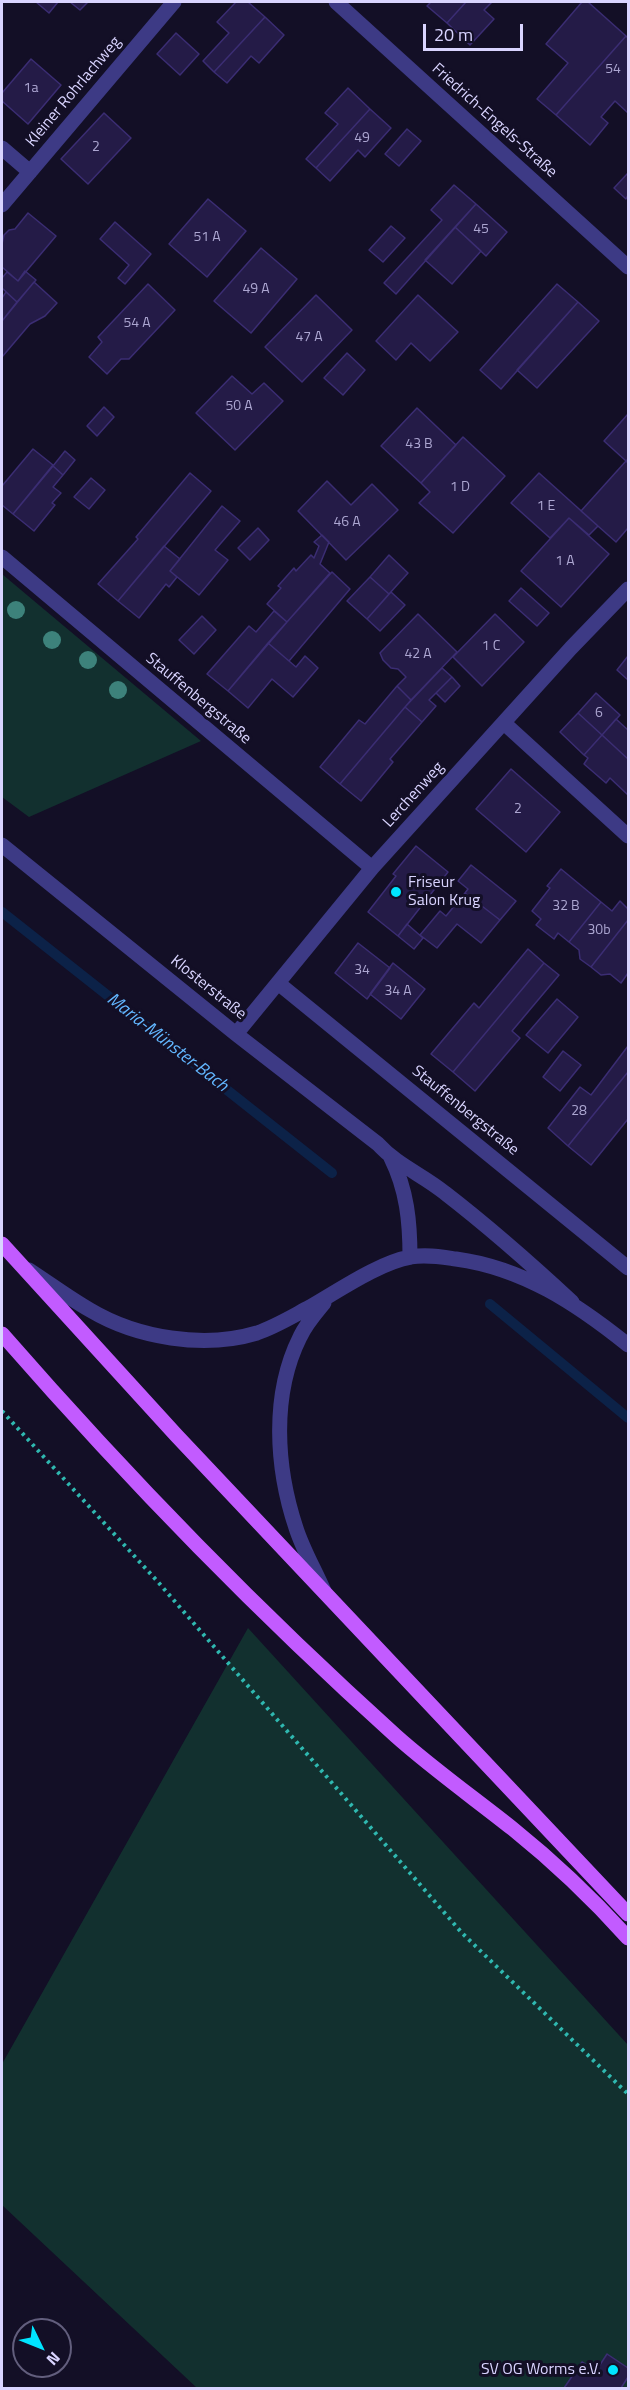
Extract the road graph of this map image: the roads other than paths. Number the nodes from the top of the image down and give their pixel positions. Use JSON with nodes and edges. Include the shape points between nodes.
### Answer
{"nodes":[{"id":1,"x":174,"y":2,"type":"edge"},
{"id":2,"x":336,"y":2,"type":"edge"},
{"id":3,"x":2,"y":147,"type":"edge"},
{"id":4,"x":30,"y":172,"type":"junction"},
{"id":5,"x":2,"y":206,"type":"edge"},
{"id":6,"x":628,"y":267,"type":"edge"},
{"id":7,"x":2,"y":557,"type":"edge"},
{"id":8,"x":628,"y":588,"type":"edge"},
{"id":9,"x":504,"y":723,"type":"junction"},
{"id":10,"x":628,"y":836,"type":"edge"},
{"id":11,"x":2,"y":845,"type":"edge"},
{"id":12,"x":372,"y":868,"type":"junction"},
{"id":13,"x":278,"y":983,"type":"junction"},
{"id":14,"x":236,"y":1034,"type":"junction"},
{"id":15,"x":391,"y":1158,"type":"junction"},
{"id":16,"x":2,"y":1244,"type":"edge"},
{"id":17,"x":410,"y":1257,"type":"junction"},
{"id":18,"x":21,"y":1265,"type":"junction"},
{"id":19,"x":628,"y":1268,"type":"edge"},
{"id":20,"x":329,"y":1296,"type":"junction"},
{"id":21,"x":572,"y":1302,"type":"junction"},
{"id":22,"x":2,"y":1334,"type":"edge"},
{"id":23,"x":628,"y":1345,"type":"edge"},
{"id":24,"x":325,"y":1594,"type":"junction"},
{"id":25,"x":628,"y":1914,"type":"edge"},
{"id":26,"x":628,"y":1938,"type":"edge"}],
"edges":[{"from":1,"to":4,"type":"street","name":"Kleiner Rohrlachweg"},
{"from":2,"to":6,"type":"street","name":"Friedrich-Engels-Straße"},
{"from":3,"to":4,"type":"street"},
{"from":4,"to":5,"type":"street","name":"Kleiner Rohrlachweg"},
{"from":7,"to":12,"type":"street","name":"Stauffenbergstraße"},
{"from":8,"to":9,"type":"street","name":"Lerchenweg"},
{"from":9,"to":10,"type":"street"},
{"from":9,"to":12,"type":"street","name":"Lerchenweg"},
{"from":11,"to":14,"type":"street","name":"Klosterstraße"},
{"from":12,"to":13,"type":"street","name":"Lerchenweg"},
{"from":13,"to":14,"type":"street","name":"Lerchenweg"},
{"from":13,"to":19,"type":"street","name":"Stauffenbergstraße"},
{"from":14,"to":15,"type":"street","name":"Klosterstraße"},
{"from":15,"to":17,"type":"street","name":"Klosterstraße","via":[[407,1201]]},
{"from":15,"to":21,"type":"street","name":"Klosterstraße","via":[[443,1191]]},
{"from":16,"to":18,"type":"main road"},
{"from":17,"to":20,"type":"street","name":"Klosterstraße"},
{"from":17,"to":21,"type":"street","name":"Klosterstraße","via":[[440,1257],[490,1266]]},
{"from":18,"to":20,"type":"street","name":"Klosterstraße","via":[[92,1311],[152,1334],[181,1338],[207,1340],[257,1333]]},
{"from":18,"to":24,"type":"main road"},
{"from":20,"to":24,"type":"street","via":[[293,1352],[279,1433],[287,1496]]},
{"from":21,"to":23,"type":"street","name":"Klosterstraße"},
{"from":22,"to":26,"type":"main road","via":[[188,1536],[336,1682],[401,1741],[559,1869]]},
{"from":24,"to":25,"type":"main road"}]}
